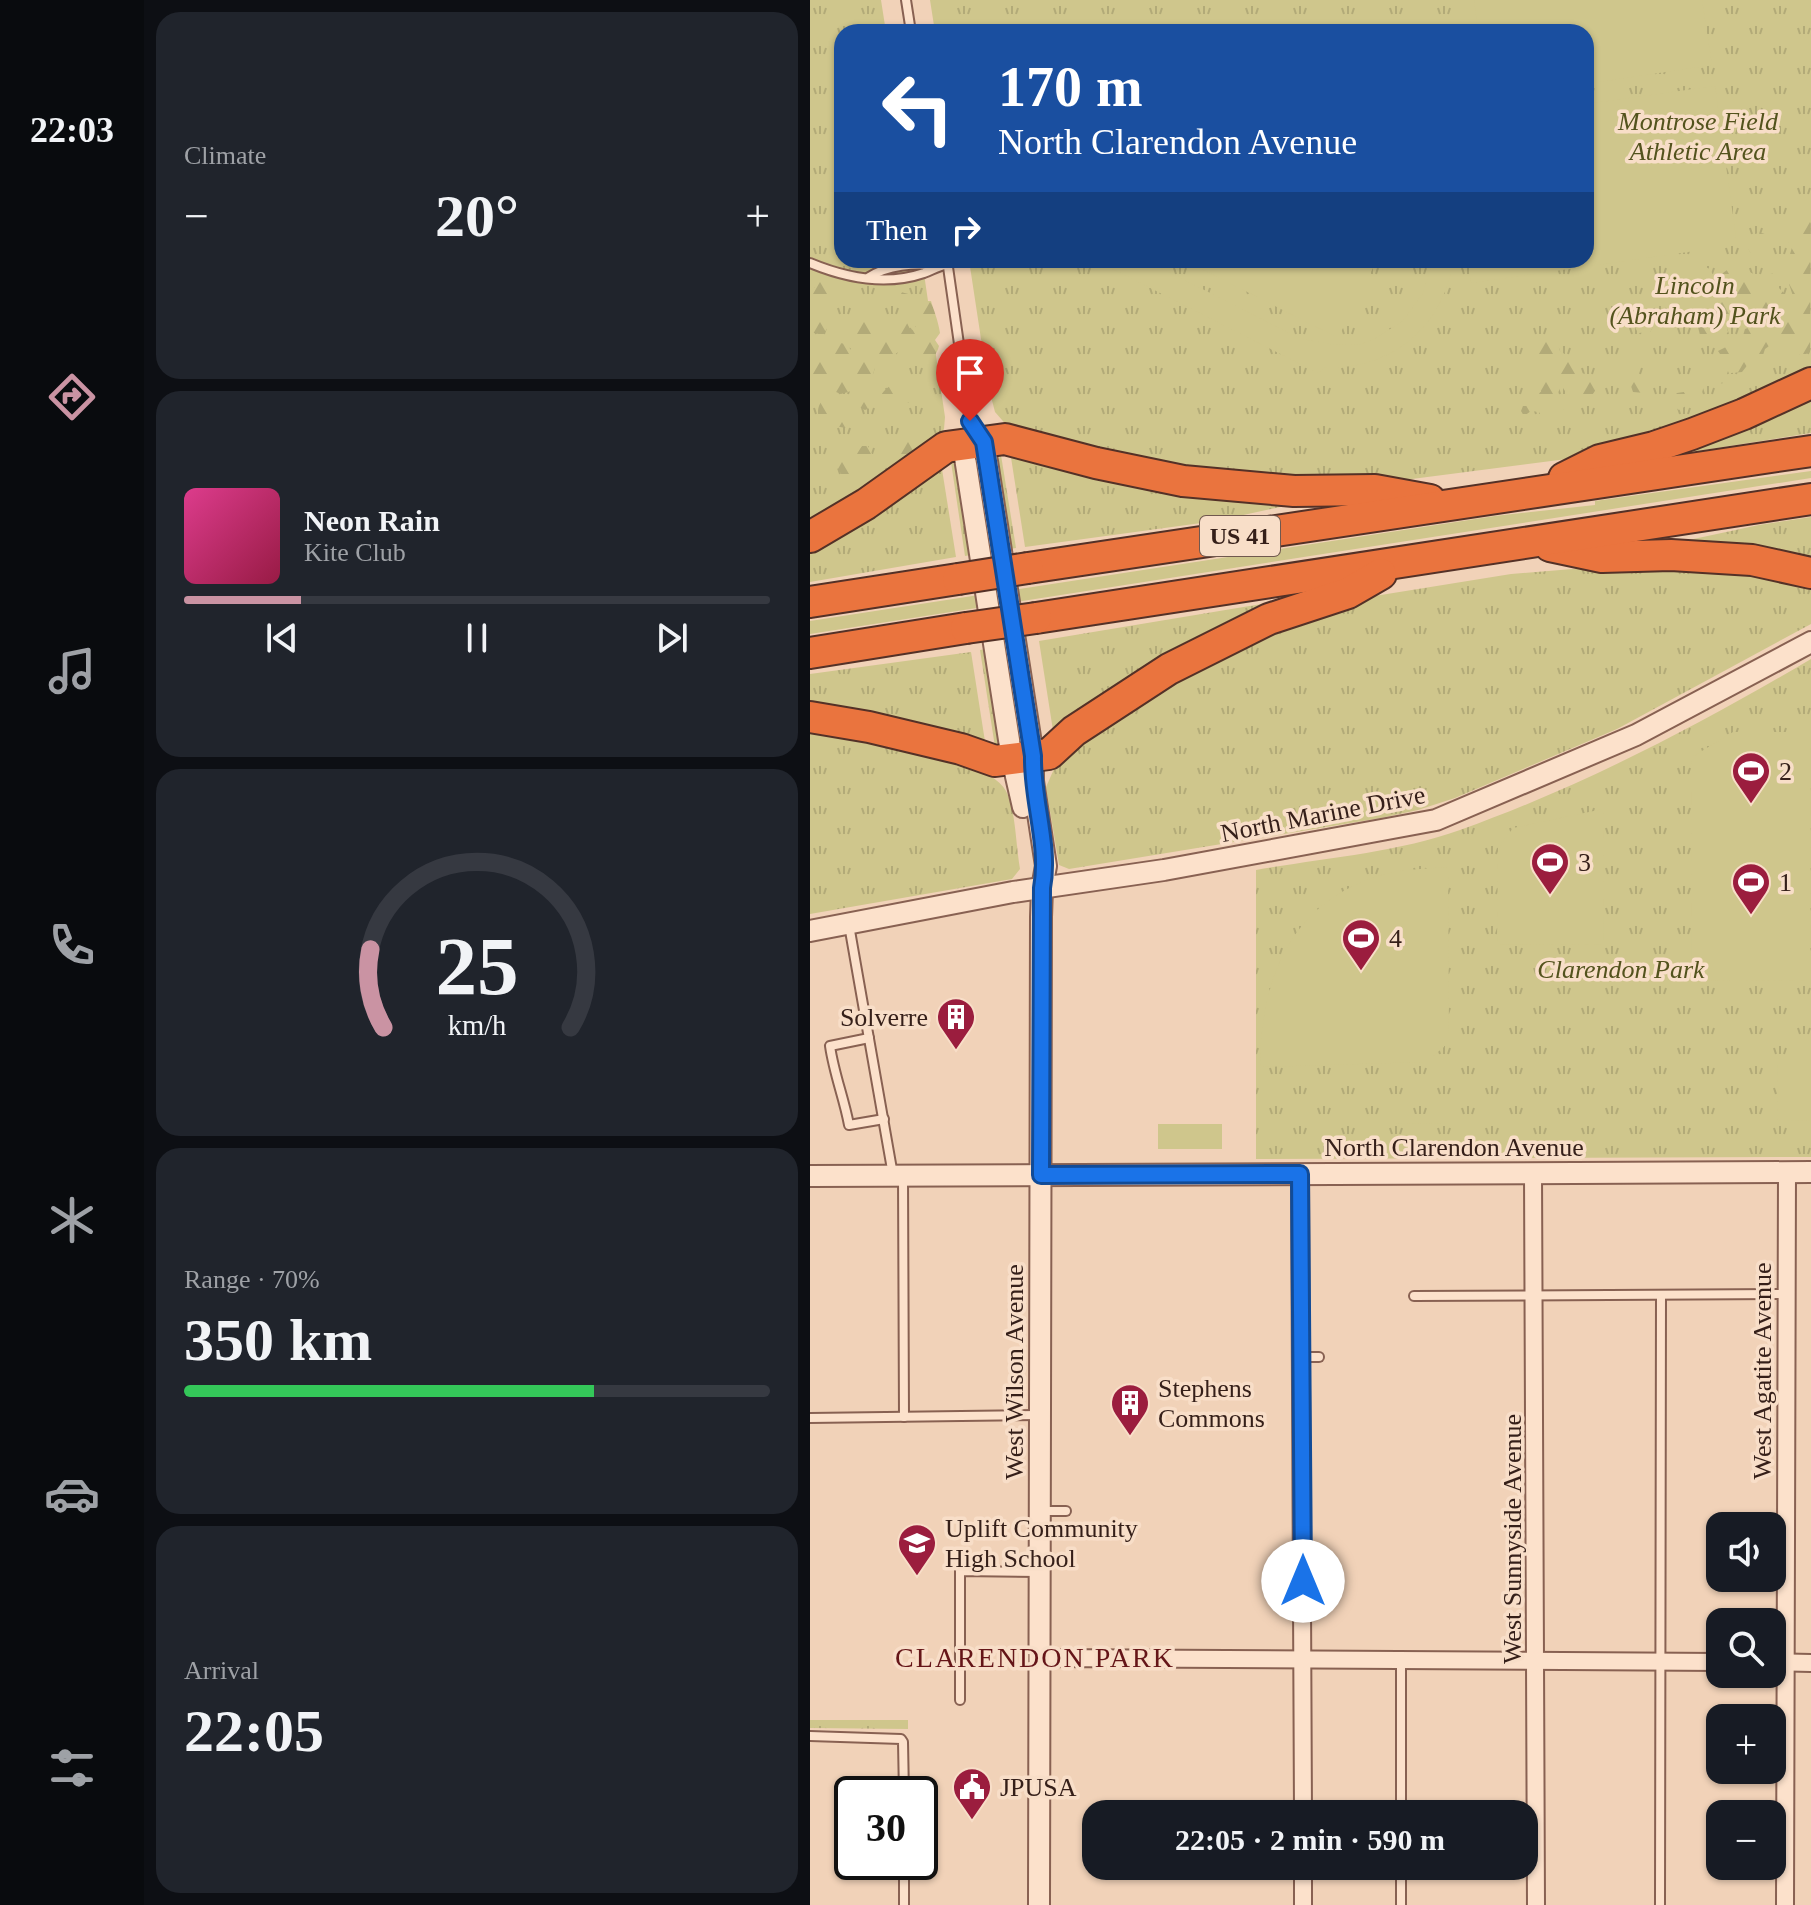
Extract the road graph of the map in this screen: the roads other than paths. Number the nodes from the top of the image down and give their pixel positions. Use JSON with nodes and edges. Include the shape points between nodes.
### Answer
{"nodes":[{"id":1,"x":906,"y":2,"type":"edge"},
{"id":2,"x":910,"y":24,"type":"edge"},
{"id":3,"x":810,"y":263,"type":"edge"},
{"id":4,"x":900,"y":268,"type":"edge"},
{"id":5,"x":948,"y":268,"type":"edge"},
{"id":6,"x":1811,"y":383,"type":"edge"},
{"id":7,"x":972,"y":436,"type":"junction"},
{"id":8,"x":1811,"y":451,"type":"edge"},
{"id":9,"x":1538,"y":491,"type":"junction"},
{"id":10,"x":1811,"y":499,"type":"edge"},
{"id":11,"x":1452,"y":504,"type":"junction"},
{"id":12,"x":810,"y":537,"type":"edge"},
{"id":13,"x":1532,"y":542,"type":"junction"},
{"id":14,"x":1398,"y":564,"type":"junction"},
{"id":15,"x":1811,"y":573,"type":"edge"},
{"id":16,"x":810,"y":602,"type":"edge"},
{"id":17,"x":1811,"y":642,"type":"edge"},
{"id":18,"x":810,"y":653,"type":"edge"},
{"id":19,"x":810,"y":717,"type":"edge"},
{"id":20,"x":1023,"y":758,"type":"junction"},
{"id":21,"x":1042,"y":888,"type":"junction"},
{"id":22,"x":849,"y":924,"type":"junction"},
{"id":23,"x":810,"y":931,"type":"edge"},
{"id":24,"x":869,"y":1038,"type":"junction"},
{"id":25,"x":884,"y":1119,"type":"junction"},
{"id":26,"x":1787,"y":1172,"type":"junction"},
{"id":27,"x":1811,"y":1172,"type":"edge"},
{"id":28,"x":1533,"y":1173,"type":"junction"},
{"id":29,"x":1300,"y":1174,"type":"junction"},
{"id":30,"x":1041,"y":1175,"type":"junction"},
{"id":31,"x":810,"y":1176,"type":"edge"},
{"id":32,"x":898,"y":1176,"type":"junction"},
{"id":33,"x":1787,"y":1294,"type":"junction"},
{"id":34,"x":1534,"y":1295,"type":"junction"},
{"id":35,"x":1661,"y":1295,"type":"junction"},
{"id":36,"x":1414,"y":1296,"type":"dead end"},
{"id":37,"x":1301,"y":1357,"type":"junction"},
{"id":38,"x":1319,"y":1357,"type":"dead end"},
{"id":39,"x":1040,"y":1415,"type":"junction"},
{"id":40,"x":904,"y":1417,"type":"junction"},
{"id":41,"x":810,"y":1418,"type":"edge"},
{"id":42,"x":1040,"y":1511,"type":"junction"},
{"id":43,"x":1066,"y":1511,"type":"dead end"},
{"id":44,"x":1040,"y":1572,"type":"junction"},
{"id":45,"x":1779,"y":1608,"type":"edge"},
{"id":46,"x":1040,"y":1658,"type":"junction"},
{"id":47,"x":1303,"y":1658,"type":"junction"},
{"id":48,"x":1401,"y":1659,"type":"junction"},
{"id":49,"x":1537,"y":1660,"type":"junction"},
{"id":50,"x":1661,"y":1661,"type":"junction"},
{"id":51,"x":1706,"y":1662,"type":"edge"},
{"id":52,"x":1786,"y":1662,"type":"edge"},
{"id":53,"x":1811,"y":1663,"type":"edge"},
{"id":54,"x":1779,"y":1688,"type":"edge"},
{"id":55,"x":960,"y":1700,"type":"dead end"},
{"id":56,"x":810,"y":1736,"type":"edge"},
{"id":57,"x":903,"y":1776,"type":"edge"},
{"id":58,"x":1303,"y":1800,"type":"edge"},
{"id":59,"x":1401,"y":1800,"type":"edge"},
{"id":60,"x":904,"y":1880,"type":"edge"},
{"id":61,"x":1303,"y":1880,"type":"edge"},
{"id":62,"x":1401,"y":1880,"type":"edge"},
{"id":63,"x":904,"y":1905,"type":"edge"},
{"id":64,"x":1039,"y":1905,"type":"edge"},
{"id":65,"x":1303,"y":1905,"type":"edge"},
{"id":66,"x":1401,"y":1905,"type":"edge"},
{"id":67,"x":1536,"y":1905,"type":"edge"},
{"id":68,"x":1660,"y":1905,"type":"edge"},
{"id":69,"x":1785,"y":1905,"type":"edge"}],
"edges":[{"from":1,"to":2,"type":"lane"},
{"from":3,"to":4,"type":"lane","via":[[852,277]]},
{"from":5,"to":7,"type":"lane"},
{"from":6,"to":9,"type":"highway","via":[[1692,434],[1600,460]]},
{"from":7,"to":11,"type":"highway","via":[[1016,440],[1183,481],[1294,491],[1375,490]]},
{"from":7,"to":12,"type":"highway","via":[[941,450]]},
{"from":7,"to":20,"type":"street","name":"West Wilson Avenue"},
{"from":8,"to":9,"type":"highway","number":"US 41"},
{"from":9,"to":11,"type":"highway","number":"US 41"},
{"from":10,"to":13,"type":"highway","number":"US 41"},
{"from":11,"to":16,"type":"highway","number":"US 41","bridge":true},
{"from":13,"to":14,"type":"highway","number":"US 41"},
{"from":13,"to":15,"type":"highway","via":[[1602,557],[1715,557]]},
{"from":14,"to":18,"type":"highway","number":"US 41","bridge":true},
{"from":14,"to":20,"type":"highway","via":[[1348,593],[1229,637],[1119,699],[1049,754]]},
{"from":17,"to":21,"type":"street","name":"North Marine Drive","via":[[1636,735],[1436,820]]},
{"from":19,"to":20,"type":"highway","via":[[995,761]]},
{"from":20,"to":21,"type":"street","name":"West Wilson Avenue","via":[[1019,782],[1032,868]]},
{"from":21,"to":22,"type":"street","name":"North Marine Drive"},
{"from":21,"to":30,"type":"street","name":"West Wilson Avenue"},
{"from":22,"to":23,"type":"street","name":"North Marine Drive"},
{"from":22,"to":24,"type":"lane"},
{"from":24,"to":25,"type":"lane"},
{"from":24,"to":25,"type":"lane","via":[[830,1046],[836,1083],[849,1125]]},
{"from":25,"to":32,"type":"lane"},
{"from":26,"to":27,"type":"street","name":"North Clarendon Avenue"},
{"from":26,"to":28,"type":"street","name":"North Clarendon Avenue"},
{"from":26,"to":33,"type":"street","name":"West Agatite Avenue"},
{"from":28,"to":29,"type":"street","name":"North Clarendon Avenue"},
{"from":28,"to":34,"type":"street","name":"West Sunnyside Avenue"},
{"from":29,"to":30,"type":"street","name":"North Clarendon Avenue"},
{"from":29,"to":37,"type":"street"},
{"from":30,"to":32,"type":"street","name":"North Clarendon Avenue"},
{"from":30,"to":39,"type":"street","name":"West Wilson Avenue"},
{"from":31,"to":32,"type":"street","name":"North Clarendon Avenue"},
{"from":32,"to":40,"type":"lane"},
{"from":33,"to":35,"type":"lane"},
{"from":33,"to":45,"type":"street","name":"West Agatite Avenue"},
{"from":34,"to":35,"type":"lane"},
{"from":34,"to":36,"type":"lane"},
{"from":34,"to":49,"type":"street","name":"West Sunnyside Avenue"},
{"from":35,"to":50,"type":"lane"},
{"from":37,"to":38,"type":"lane"},
{"from":37,"to":47,"type":"street"},
{"from":39,"to":40,"type":"lane"},
{"from":39,"to":42,"type":"street","name":"West Wilson Avenue"},
{"from":40,"to":41,"type":"lane"},
{"from":42,"to":43,"type":"lane"},
{"from":42,"to":44,"type":"street","name":"West Wilson Avenue"},
{"from":44,"to":46,"type":"street","name":"West Wilson Avenue"},
{"from":44,"to":55,"type":"lane","via":[[960,1571]]},
{"from":46,"to":47,"type":"street","via":[[1182,1653]]},
{"from":46,"to":64,"type":"street","name":"West Wilson Avenue"},
{"from":47,"to":48,"type":"street"},
{"from":47,"to":58,"type":"street"},
{"from":48,"to":49,"type":"street"},
{"from":48,"to":59,"type":"lane"},
{"from":49,"to":50,"type":"street"},
{"from":49,"to":67,"type":"street","name":"West Sunnyside Avenue"},
{"from":50,"to":51,"type":"street"},
{"from":50,"to":68,"type":"lane"},
{"from":52,"to":53,"type":"street"},
{"from":54,"to":69,"type":"street","name":"West Agatite Avenue"},
{"from":56,"to":57,"type":"lane","via":[[901,1739]]},
{"from":60,"to":63,"type":"lane"},
{"from":61,"to":65,"type":"street"},
{"from":62,"to":66,"type":"lane"}]}
